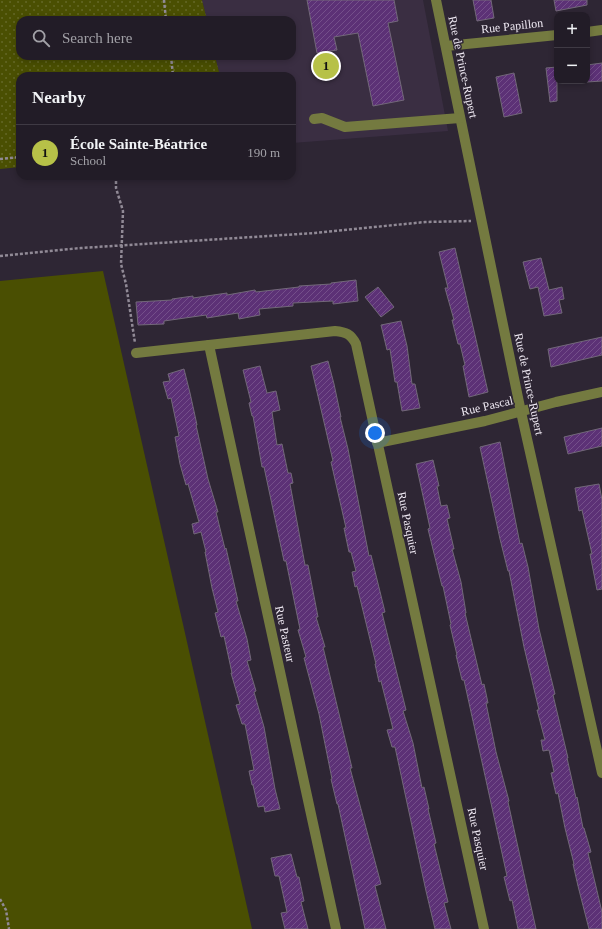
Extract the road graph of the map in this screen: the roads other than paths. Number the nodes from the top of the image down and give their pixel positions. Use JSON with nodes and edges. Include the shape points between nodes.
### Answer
{"nodes":[{"id":1,"x":436,"y":0,"type":"edge"},
{"id":2,"x":602,"y":30,"type":"edge"},
{"id":3,"x":590,"y":32,"type":"edge"},
{"id":4,"x":554,"y":35,"type":"edge"},
{"id":5,"x":446,"y":46,"type":"junction"},
{"id":6,"x":460,"y":118,"type":"junction"},
{"id":7,"x":314,"y":119,"type":"dead end"},
{"id":8,"x":209,"y":345,"type":"junction"},
{"id":9,"x":136,"y":353,"type":"road end"},
{"id":10,"x":602,"y":392,"type":"edge"},
{"id":11,"x":521,"y":412,"type":"junction"},
{"id":12,"x":377,"y":443,"type":"junction"},
{"id":13,"x":602,"y":773,"type":"edge"},
{"id":14,"x":336,"y":929,"type":"edge"},
{"id":15,"x":484,"y":929,"type":"edge"}],
"edges":[{"from":1,"to":5,"type":"street","name":"Rue de Prince-Rupert"},
{"from":2,"to":3,"type":"street"},
{"from":4,"to":5,"type":"street","name":"Rue Papillon"},
{"from":5,"to":6,"type":"street","name":"Rue de Prince-Rupert"},
{"from":6,"to":7,"type":"street","via":[[345,127],[322,118]]},
{"from":6,"to":11,"type":"street","name":"Rue de Prince-Rupert"},
{"from":8,"to":9,"type":"street","name":"Rue Pasquier"},
{"from":8,"to":12,"type":"street","name":"Rue Pasquier","via":[[335,331],[352,336],[356,344]]},
{"from":8,"to":14,"type":"street","name":"Rue Pasteur"},
{"from":10,"to":11,"type":"street","name":"Rue Pascal"},
{"from":11,"to":12,"type":"street","name":"Rue Pascal"},
{"from":11,"to":13,"type":"street","name":"Rue de Prince-Rupert"},
{"from":12,"to":15,"type":"street","name":"Rue Pasquier"}]}
